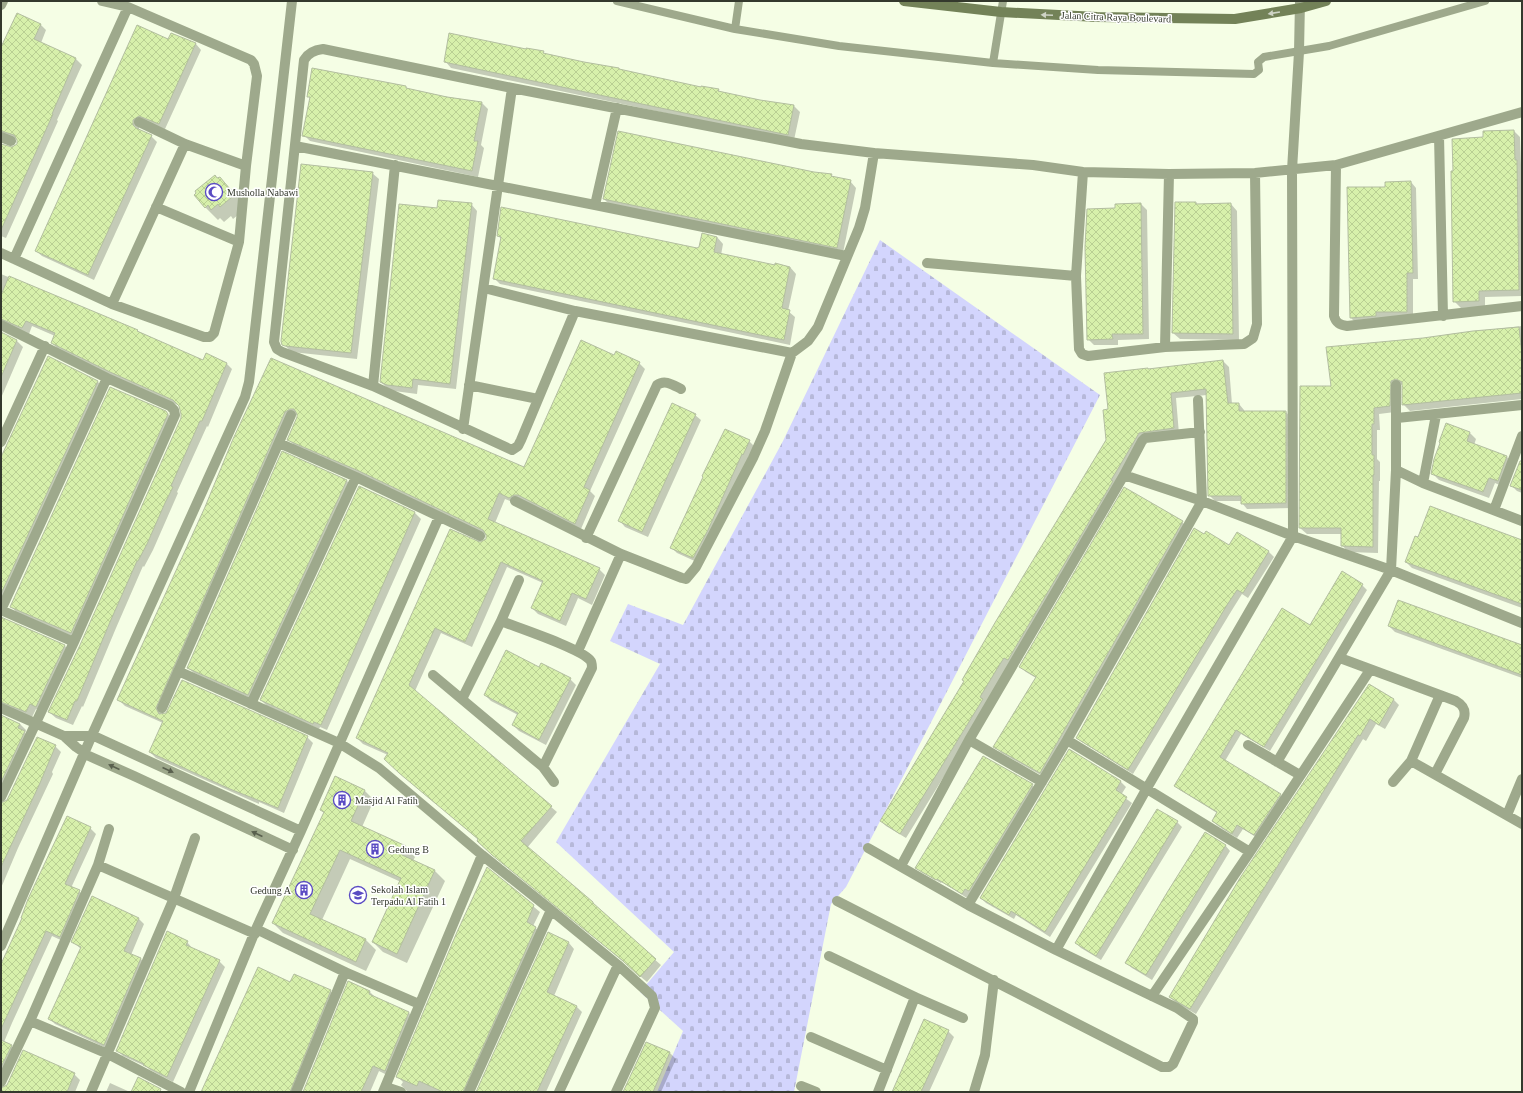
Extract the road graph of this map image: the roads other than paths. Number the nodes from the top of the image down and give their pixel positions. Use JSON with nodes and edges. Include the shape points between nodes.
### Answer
{"nodes":[{"id":1,"x":3,"y":1,"type":"edge"},
{"id":2,"x":102,"y":1,"type":"edge"},
{"id":3,"x":292,"y":1,"type":"edge"},
{"id":4,"x":617,"y":1,"type":"edge"},
{"id":5,"x":739,"y":1,"type":"edge"},
{"id":6,"x":904,"y":1,"type":"edge"},
{"id":7,"x":1003,"y":1,"type":"edge"},
{"id":8,"x":1326,"y":1,"type":"edge"},
{"id":9,"x":1485,"y":1,"type":"edge"},
{"id":10,"x":1,"y":5,"type":"edge"},
{"id":11,"x":1300,"y":5,"type":"edge"},
{"id":12,"x":128,"y":7,"type":"junction"},
{"id":13,"x":1001,"y":12,"type":"junction"},
{"id":14,"x":735,"y":29,"type":"junction"},
{"id":15,"x":1299,"y":52,"type":"junction"},
{"id":16,"x":993,"y":63,"type":"junction"},
{"id":17,"x":512,"y":88,"type":"junction"},
{"id":18,"x":617,"y":108,"type":"junction"},
{"id":19,"x":1522,"y":112,"type":"edge"},
{"id":20,"x":139,"y":122,"type":"dead end"},
{"id":21,"x":1439,"y":136,"type":"junction"},
{"id":22,"x":185,"y":144,"type":"junction"},
{"id":23,"x":295,"y":146,"type":"junction"},
{"id":24,"x":874,"y":153,"type":"junction"},
{"id":25,"x":395,"y":165,"type":"junction"},
{"id":26,"x":1336,"y":165,"type":"junction"},
{"id":27,"x":246,"y":166,"type":"junction"},
{"id":28,"x":1292,"y":170,"type":"junction"},
{"id":29,"x":1083,"y":172,"type":"junction"},
{"id":30,"x":1255,"y":173,"type":"junction"},
{"id":31,"x":1168,"y":174,"type":"junction"},
{"id":32,"x":497,"y":186,"type":"junction"},
{"id":33,"x":595,"y":205,"type":"junction"},
{"id":34,"x":156,"y":207,"type":"junction"},
{"id":35,"x":239,"y":242,"type":"junction"},
{"id":36,"x":1,"y":253,"type":"edge"},
{"id":37,"x":846,"y":256,"type":"junction"},
{"id":38,"x":14,"y":259,"type":"junction"},
{"id":39,"x":927,"y":263,"type":"dead end"},
{"id":40,"x":1076,"y":276,"type":"junction"},
{"id":41,"x":484,"y":288,"type":"junction"},
{"id":42,"x":112,"y":304,"type":"junction"},
{"id":43,"x":1522,"y":306,"type":"edge"},
{"id":44,"x":576,"y":311,"type":"junction"},
{"id":45,"x":1443,"y":316,"type":"junction"},
{"id":46,"x":1,"y":325,"type":"edge"},
{"id":47,"x":45,"y":346,"type":"junction"},
{"id":48,"x":1165,"y":347,"type":"junction"},
{"id":49,"x":792,"y":353,"type":"junction"},
{"id":50,"x":107,"y":378,"type":"junction"},
{"id":51,"x":469,"y":385,"type":"junction"},
{"id":52,"x":373,"y":386,"type":"junction"},
{"id":53,"x":1396,"y":386,"type":"dead end"},
{"id":54,"x":682,"y":389,"type":"dead end"},
{"id":55,"x":538,"y":399,"type":"junction"},
{"id":56,"x":1198,"y":400,"type":"dead end"},
{"id":57,"x":1522,"y":405,"type":"edge"},
{"id":58,"x":291,"y":415,"type":"dead end"},
{"id":59,"x":1436,"y":415,"type":"junction"},
{"id":60,"x":1397,"y":418,"type":"junction"},
{"id":61,"x":463,"y":429,"type":"junction"},
{"id":62,"x":1200,"y":432,"type":"junction"},
{"id":63,"x":1522,"y":436,"type":"edge"},
{"id":64,"x":1,"y":442,"type":"edge"},
{"id":65,"x":279,"y":443,"type":"junction"},
{"id":66,"x":1396,"y":470,"type":"junction"},
{"id":67,"x":1124,"y":474,"type":"junction"},
{"id":68,"x":356,"y":477,"type":"junction"},
{"id":69,"x":1423,"y":483,"type":"junction"},
{"id":70,"x":515,"y":501,"type":"dead end"},
{"id":71,"x":1202,"y":501,"type":"junction"},
{"id":72,"x":1494,"y":510,"type":"junction"},
{"id":73,"x":439,"y":517,"type":"junction"},
{"id":74,"x":1522,"y":521,"type":"edge"},
{"id":75,"x":480,"y":536,"type":"dead end"},
{"id":76,"x":1293,"y":536,"type":"junction"},
{"id":77,"x":586,"y":538,"type":"junction"},
{"id":78,"x":621,"y":554,"type":"junction"},
{"id":79,"x":1390,"y":570,"type":"junction"},
{"id":80,"x":519,"y":580,"type":"dead end"},
{"id":81,"x":1,"y":610,"type":"edge"},
{"id":82,"x":501,"y":621,"type":"junction"},
{"id":83,"x":1522,"y":623,"type":"edge"},
{"id":84,"x":74,"y":642,"type":"junction"},
{"id":85,"x":578,"y":651,"type":"junction"},
{"id":86,"x":1340,"y":658,"type":"junction"},
{"id":87,"x":1370,"y":670,"type":"junction"},
{"id":88,"x":178,"y":672,"type":"junction"},
{"id":89,"x":433,"y":675,"type":"dead end"},
{"id":90,"x":1440,"y":695,"type":"junction"},
{"id":91,"x":462,"y":699,"type":"junction"},
{"id":92,"x":251,"y":704,"type":"junction"},
{"id":93,"x":1,"y":708,"type":"edge"},
{"id":94,"x":162,"y":708,"type":"dead end"},
{"id":95,"x":36,"y":723,"type":"junction"},
{"id":96,"x":92,"y":735,"type":"junction"},
{"id":97,"x":64,"y":736,"type":"junction"},
{"id":98,"x":970,"y":740,"type":"junction"},
{"id":99,"x":1067,"y":740,"type":"junction"},
{"id":100,"x":339,"y":743,"type":"junction"},
{"id":101,"x":1248,"y":745,"type":"dead end"},
{"id":102,"x":84,"y":753,"type":"junction"},
{"id":103,"x":141,"y":758,"type":"junction"},
{"id":104,"x":1411,"y":761,"type":"junction"},
{"id":105,"x":1277,"y":762,"type":"junction"},
{"id":106,"x":543,"y":767,"type":"junction"},
{"id":107,"x":1435,"y":774,"type":"junction"},
{"id":108,"x":1300,"y":775,"type":"junction"},
{"id":109,"x":134,"y":776,"type":"junction"},
{"id":110,"x":1522,"y":779,"type":"edge"},
{"id":111,"x":554,"y":782,"type":"dead end"},
{"id":112,"x":1042,"y":782,"type":"junction"},
{"id":113,"x":1393,"y":782,"type":"dead end"},
{"id":114,"x":1147,"y":788,"type":"junction"},
{"id":115,"x":1,"y":797,"type":"edge"},
{"id":116,"x":1507,"y":815,"type":"junction"},
{"id":117,"x":1522,"y":824,"type":"edge"},
{"id":118,"x":109,"y":829,"type":"dead end"},
{"id":119,"x":301,"y":831,"type":"junction"},
{"id":120,"x":195,"y":838,"type":"dead end"},
{"id":121,"x":868,"y":848,"type":"dead end"},
{"id":122,"x":293,"y":850,"type":"junction"},
{"id":123,"x":1250,"y":852,"type":"junction"},
{"id":124,"x":482,"y":855,"type":"junction"},
{"id":125,"x":98,"y":865,"type":"junction"},
{"id":126,"x":901,"y":866,"type":"junction"},
{"id":127,"x":174,"y":898,"type":"junction"},
{"id":128,"x":837,"y":901,"type":"dead end"},
{"id":129,"x":968,"y":905,"type":"junction"},
{"id":130,"x":551,"y":910,"type":"junction"},
{"id":131,"x":256,"y":932,"type":"junction"},
{"id":132,"x":1,"y":946,"type":"edge"},
{"id":133,"x":1056,"y":950,"type":"junction"},
{"id":134,"x":829,"y":956,"type":"dead end"},
{"id":135,"x":618,"y":966,"type":"junction"},
{"id":136,"x":345,"y":972,"type":"junction"},
{"id":137,"x":994,"y":980,"type":"junction"},
{"id":138,"x":1152,"y":996,"type":"junction"},
{"id":139,"x":915,"y":997,"type":"junction"},
{"id":140,"x":419,"y":1004,"type":"junction"},
{"id":141,"x":963,"y":1018,"type":"dead end"},
{"id":142,"x":30,"y":1021,"type":"junction"},
{"id":143,"x":811,"y":1038,"type":"dead end"},
{"id":144,"x":108,"y":1054,"type":"junction"},
{"id":145,"x":886,"y":1070,"type":"junction"},
{"id":146,"x":1,"y":1082,"type":"edge"},
{"id":147,"x":801,"y":1086,"type":"dead end"},
{"id":148,"x":385,"y":1089,"type":"edge"},
{"id":149,"x":91,"y":1092,"type":"edge"},
{"id":150,"x":181,"y":1092,"type":"edge"},
{"id":151,"x":189,"y":1092,"type":"edge"},
{"id":152,"x":296,"y":1092,"type":"edge"},
{"id":153,"x":401,"y":1092,"type":"edge"},
{"id":154,"x":469,"y":1092,"type":"edge"},
{"id":155,"x":559,"y":1092,"type":"edge"},
{"id":156,"x":616,"y":1092,"type":"edge"},
{"id":157,"x":816,"y":1092,"type":"edge"},
{"id":158,"x":878,"y":1092,"type":"edge"},
{"id":159,"x":974,"y":1092,"type":"edge"}],
"edges":[{"from":1,"to":10,"type":"street"},
{"from":2,"to":12,"type":"street"},
{"from":3,"to":96,"type":"street","via":[[249,382],[245,397]]},
{"from":4,"to":14,"type":"lane"},
{"from":5,"to":14,"type":"lane"},
{"from":6,"to":13,"type":"main road","name":"Jalan Citra Raya Boulevard"},
{"from":7,"to":13,"type":"lane"},
{"from":8,"to":11,"type":"main road","name":"Jalan Citra Raya Boulevard"},
{"from":9,"to":15,"type":"lane","via":[[1329,46]]},
{"from":11,"to":13,"type":"main road","name":"Jalan Citra Raya Boulevard","one_way":true,"via":[[1234,19],[1097,17]]},
{"from":11,"to":15,"type":"street"},
{"from":12,"to":27,"type":"street","via":[[251,60],[254,64],[257,76]]},
{"from":12,"to":38,"type":"street"},
{"from":13,"to":16,"type":"lane"},
{"from":14,"to":16,"type":"lane","via":[[839,46]]},
{"from":15,"to":16,"type":"lane","via":[[1261,58],[1258,62],[1259,70],[1254,74],[1098,70]]},
{"from":15,"to":28,"type":"street"},
{"from":17,"to":18,"type":"street"},
{"from":17,"to":23,"type":"street","via":[[323,49],[317,50],[304,60]]},
{"from":17,"to":32,"type":"street"},
{"from":18,"to":24,"type":"street","via":[[801,144]]},
{"from":18,"to":33,"type":"street"},
{"from":19,"to":21,"type":"street"},
{"from":20,"to":22,"type":"street"},
{"from":21,"to":26,"type":"street"},
{"from":21,"to":45,"type":"street"},
{"from":22,"to":27,"type":"street"},
{"from":22,"to":34,"type":"street"},
{"from":23,"to":25,"type":"street"},
{"from":23,"to":52,"type":"street","via":[[274,342],[277,349],[282,352]]},
{"from":24,"to":29,"type":"street","via":[[1033,164]]},
{"from":24,"to":37,"type":"street","via":[[865,208]]},
{"from":25,"to":32,"type":"street"},
{"from":25,"to":52,"type":"street"},
{"from":26,"to":28,"type":"street"},
{"from":26,"to":45,"type":"street","via":[[1335,321],[1347,326]]},
{"from":27,"to":35,"type":"street"},
{"from":28,"to":30,"type":"street"},
{"from":28,"to":76,"type":"street"},
{"from":29,"to":31,"type":"street"},
{"from":29,"to":40,"type":"street"},
{"from":30,"to":31,"type":"street"},
{"from":30,"to":48,"type":"street","via":[[1257,324],[1253,338],[1244,344]]},
{"from":31,"to":48,"type":"street"},
{"from":32,"to":33,"type":"street"},
{"from":32,"to":41,"type":"street"},
{"from":33,"to":37,"type":"street"},
{"from":34,"to":35,"type":"street"},
{"from":34,"to":42,"type":"street"},
{"from":35,"to":42,"type":"street","via":[[214,333],[210,337]]},
{"from":36,"to":38,"type":"street"},
{"from":37,"to":49,"type":"street","via":[[816,331],[808,342]]},
{"from":38,"to":42,"type":"street"},
{"from":39,"to":40,"type":"street"},
{"from":40,"to":48,"type":"street","via":[[1079,349],[1082,354],[1088,356]]},
{"from":41,"to":44,"type":"street"},
{"from":41,"to":51,"type":"street"},
{"from":43,"to":45,"type":"street"},
{"from":44,"to":49,"type":"street"},
{"from":44,"to":55,"type":"street"},
{"from":46,"to":47,"type":"street"},
{"from":47,"to":50,"type":"street"},
{"from":47,"to":64,"type":"street"},
{"from":49,"to":78,"type":"street","via":[[753,458],[690,575],[682,578]]},
{"from":50,"to":81,"type":"street"},
{"from":50,"to":84,"type":"street","via":[[170,406],[175,415]]},
{"from":51,"to":55,"type":"street"},
{"from":51,"to":61,"type":"street"},
{"from":52,"to":61,"type":"street"},
{"from":53,"to":60,"type":"street"},
{"from":54,"to":77,"type":"street","via":[[666,382],[656,385]]},
{"from":55,"to":61,"type":"street","via":[[518,446],[512,450]]},
{"from":56,"to":62,"type":"street"},
{"from":57,"to":59,"type":"street"},
{"from":58,"to":65,"type":"street"},
{"from":59,"to":60,"type":"street"},
{"from":59,"to":69,"type":"street"},
{"from":60,"to":66,"type":"street"},
{"from":62,"to":67,"type":"street","via":[[1145,438]]},
{"from":62,"to":71,"type":"street"},
{"from":63,"to":72,"type":"street"},
{"from":65,"to":68,"type":"street"},
{"from":65,"to":88,"type":"street"},
{"from":66,"to":69,"type":"street"},
{"from":66,"to":79,"type":"street"},
{"from":67,"to":71,"type":"street"},
{"from":67,"to":98,"type":"street"},
{"from":68,"to":73,"type":"street"},
{"from":68,"to":92,"type":"street"},
{"from":69,"to":72,"type":"street"},
{"from":70,"to":77,"type":"street"},
{"from":71,"to":76,"type":"street"},
{"from":71,"to":99,"type":"street"},
{"from":72,"to":74,"type":"street"},
{"from":73,"to":75,"type":"street"},
{"from":73,"to":100,"type":"street"},
{"from":76,"to":79,"type":"street"},
{"from":76,"to":114,"type":"street"},
{"from":77,"to":78,"type":"street"},
{"from":78,"to":85,"type":"street"},
{"from":79,"to":83,"type":"street"},
{"from":79,"to":86,"type":"street"},
{"from":80,"to":82,"type":"street"},
{"from":81,"to":84,"type":"street"},
{"from":82,"to":85,"type":"street"},
{"from":82,"to":91,"type":"street"},
{"from":84,"to":95,"type":"street"},
{"from":85,"to":106,"type":"street","via":[[590,659],[592,668]]},
{"from":86,"to":87,"type":"street"},
{"from":86,"to":105,"type":"street"},
{"from":87,"to":90,"type":"street"},
{"from":87,"to":108,"type":"street"},
{"from":88,"to":92,"type":"street"},
{"from":88,"to":94,"type":"street"},
{"from":89,"to":91,"type":"street"},
{"from":90,"to":104,"type":"street"},
{"from":90,"to":107,"type":"street","via":[[1460,703],[1465,713]]},
{"from":91,"to":106,"type":"street"},
{"from":92,"to":100,"type":"street"},
{"from":93,"to":95,"type":"street"},
{"from":95,"to":97,"type":"street"},
{"from":95,"to":115,"type":"street"},
{"from":96,"to":97,"type":"street"},
{"from":96,"to":102,"type":"street"},
{"from":96,"to":103,"type":"street"},
{"from":97,"to":102,"type":"street"},
{"from":98,"to":112,"type":"street"},
{"from":98,"to":126,"type":"street"},
{"from":99,"to":112,"type":"street"},
{"from":99,"to":114,"type":"street"},
{"from":100,"to":119,"type":"street"},
{"from":100,"to":124,"type":"street","via":[[379,768]]},
{"from":101,"to":105,"type":"street"},
{"from":109,"to":102,"type":"street","one_way":true},
{"from":102,"to":132,"type":"street"},
{"from":103,"to":109,"type":"street"},
{"from":103,"to":119,"type":"street","one_way":true},
{"from":104,"to":107,"type":"street"},
{"from":104,"to":113,"type":"street"},
{"from":105,"to":108,"type":"street"},
{"from":106,"to":111,"type":"street"},
{"from":107,"to":116,"type":"street"},
{"from":108,"to":123,"type":"street"},
{"from":122,"to":109,"type":"street","one_way":true},
{"from":110,"to":116,"type":"street"},
{"from":112,"to":129,"type":"street"},
{"from":114,"to":123,"type":"street"},
{"from":114,"to":133,"type":"street"},
{"from":116,"to":117,"type":"street"},
{"from":118,"to":125,"type":"street"},
{"from":119,"to":122,"type":"street"},
{"from":120,"to":127,"type":"street"},
{"from":121,"to":126,"type":"street"},
{"from":122,"to":131,"type":"street"},
{"from":123,"to":138,"type":"street"},
{"from":124,"to":130,"type":"street"},
{"from":124,"to":140,"type":"street"},
{"from":125,"to":127,"type":"street"},
{"from":125,"to":142,"type":"street"},
{"from":126,"to":129,"type":"street"},
{"from":127,"to":131,"type":"street"},
{"from":127,"to":144,"type":"street"},
{"from":128,"to":137,"type":"street"},
{"from":129,"to":133,"type":"street"},
{"from":130,"to":135,"type":"street"},
{"from":130,"to":154,"type":"street"},
{"from":131,"to":136,"type":"street"},
{"from":131,"to":151,"type":"street"},
{"from":133,"to":138,"type":"street"},
{"from":134,"to":139,"type":"street"},
{"from":135,"to":155,"type":"street"},
{"from":135,"to":156,"type":"street","via":[[652,996],[655,1008]]},
{"from":136,"to":140,"type":"street"},
{"from":136,"to":152,"type":"street"},
{"from":137,"to":138,"type":"street","via":[[1162,1066],[1169,1067],[1193,1020],[1177,1008]]},
{"from":137,"to":159,"type":"street","via":[[985,1055]]},
{"from":139,"to":141,"type":"street"},
{"from":139,"to":145,"type":"street"},
{"from":140,"to":148,"type":"street"},
{"from":142,"to":144,"type":"street"},
{"from":142,"to":146,"type":"street"},
{"from":143,"to":145,"type":"street"},
{"from":144,"to":149,"type":"street"},
{"from":144,"to":150,"type":"street"},
{"from":145,"to":158,"type":"street"},
{"from":147,"to":157,"type":"street"},
{"from":148,"to":153,"type":"street"}]}
